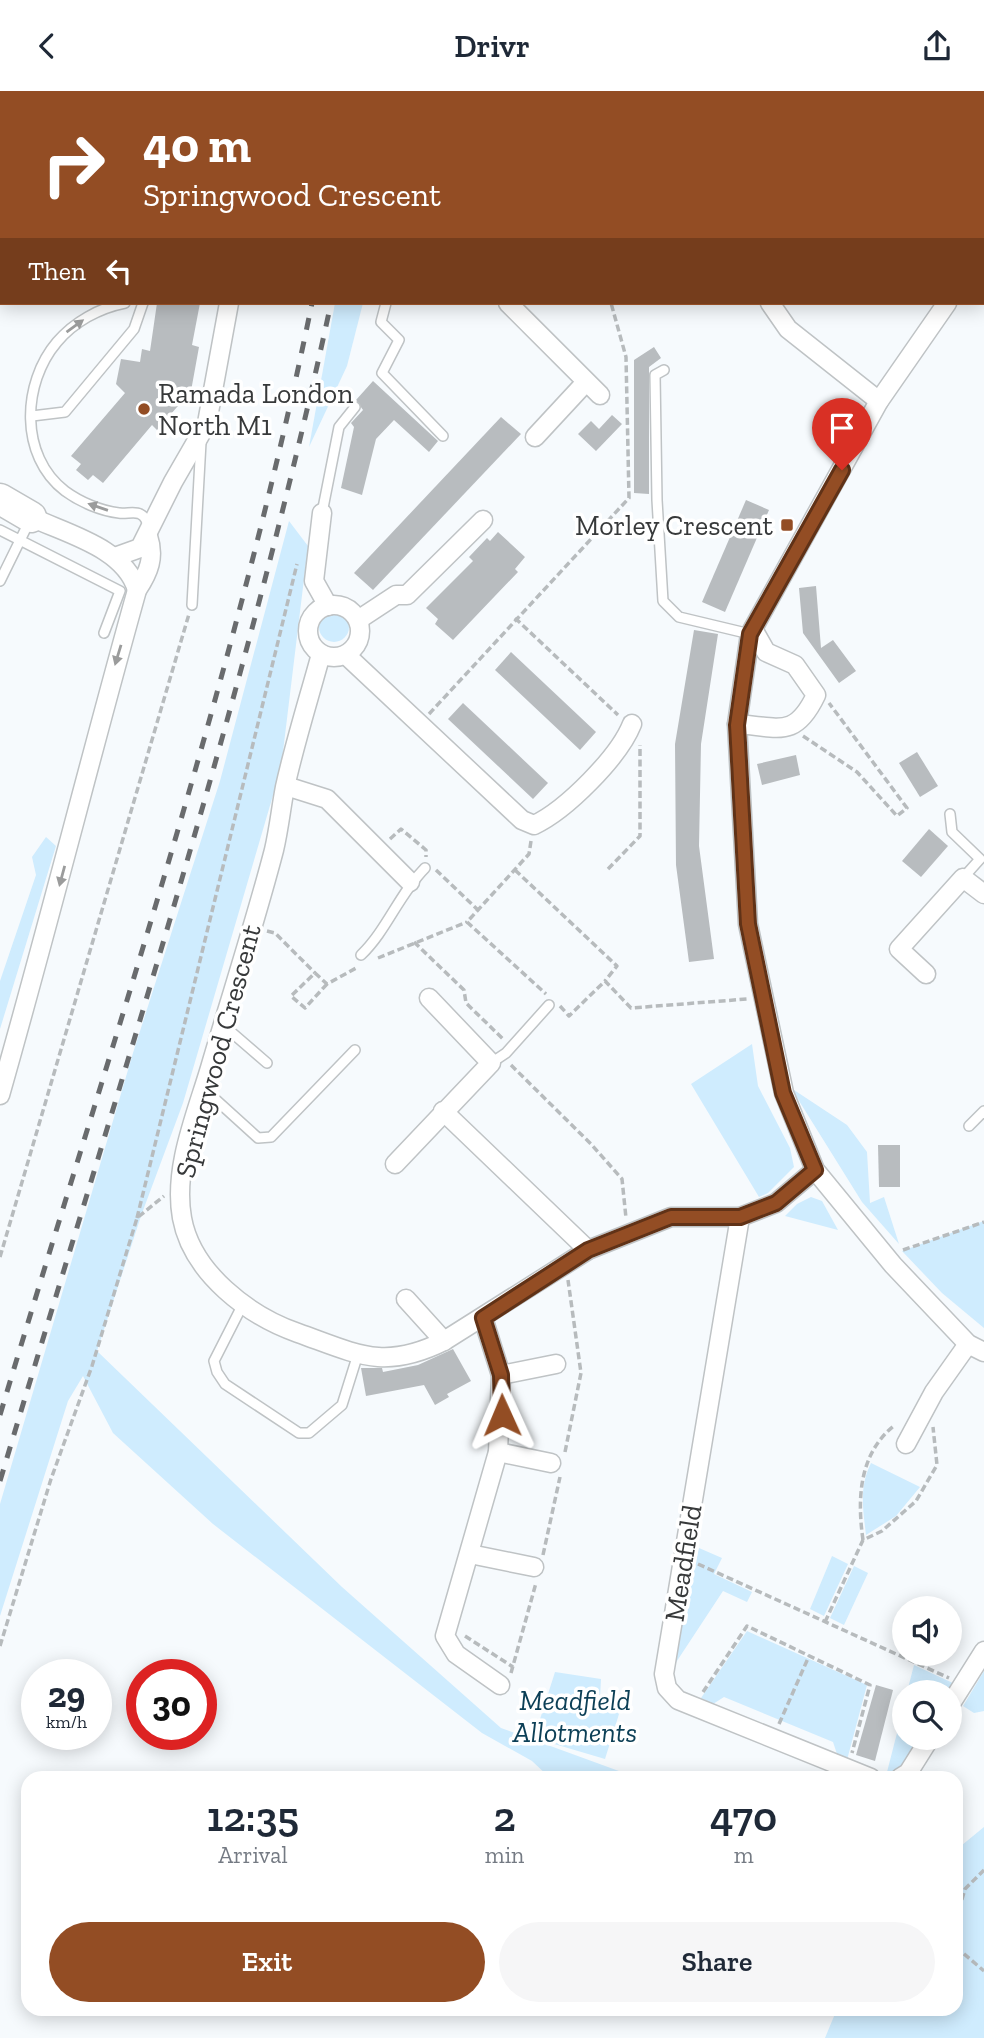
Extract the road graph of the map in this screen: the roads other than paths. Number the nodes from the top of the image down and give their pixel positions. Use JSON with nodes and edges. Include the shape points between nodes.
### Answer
{"nodes":[{"id":1,"x":117,"y":305,"type":"edge"},
{"id":2,"x":142,"y":305,"type":"edge"},
{"id":3,"x":229,"y":305,"type":"edge"},
{"id":4,"x":385,"y":305,"type":"edge"},
{"id":5,"x":510,"y":305,"type":"edge"},
{"id":6,"x":771,"y":305,"type":"edge"},
{"id":7,"x":946,"y":305,"type":"edge"},
{"id":8,"x":664,"y":370,"type":"dead end"},
{"id":9,"x":586,"y":382,"type":"junction"},
{"id":10,"x":600,"y":395,"type":"dead end"},
{"id":11,"x":879,"y":401,"type":"junction"},
{"id":12,"x":355,"y":407,"type":"dead end"},
{"id":13,"x":32,"y":416,"type":"junction"},
{"id":14,"x":443,"y":436,"type":"dead end"},
{"id":15,"x":535,"y":437,"type":"dead end"},
{"id":16,"x":201,"y":438,"type":"junction"},
{"id":17,"x":0,"y":499,"type":"edge"},
{"id":18,"x":322,"y":513,"type":"joint"},
{"id":19,"x":483,"y":520,"type":"dead end"},
{"id":20,"x":26,"y":529,"type":"junction"},
{"id":21,"x":0,"y":530,"type":"edge"},
{"id":22,"x":148,"y":536,"type":"junction"},
{"id":23,"x":115,"y":557,"type":"junction"},
{"id":24,"x":0,"y":581,"type":"edge"},
{"id":25,"x":136,"y":590,"type":"junction"},
{"id":26,"x":192,"y":605,"type":"road end"},
{"id":27,"x":328,"y":606,"type":"junction"},
{"id":28,"x":358,"y":620,"type":"junction"},
{"id":29,"x":752,"y":632,"type":"junction"},
{"id":30,"x":104,"y":633,"type":"dead end"},
{"id":31,"x":321,"y":654,"type":"junction"},
{"id":32,"x":346,"y":655,"type":"junction"},
{"id":33,"x":737,"y":725,"type":"junction"},
{"id":34,"x":629,"y":731,"type":"road end"},
{"id":35,"x":286,"y":786,"type":"junction"},
{"id":36,"x":950,"y":814,"type":"dead end"},
{"id":37,"x":425,"y":868,"type":"dead end"},
{"id":38,"x":963,"y":878,"type":"junction"},
{"id":39,"x":410,"y":882,"type":"junction"},
{"id":40,"x":984,"y":894,"type":"edge"},
{"id":41,"x":361,"y":955,"type":"dead end"},
{"id":42,"x":926,"y":974,"type":"dead end"},
{"id":43,"x":429,"y":998,"type":"dead end"},
{"id":44,"x":549,"y":1005,"type":"dead end"},
{"id":45,"x":223,"y":1025,"type":"junction"},
{"id":46,"x":355,"y":1050,"type":"dead end"},
{"id":47,"x":496,"y":1060,"type":"junction"},
{"id":48,"x":267,"y":1063,"type":"dead end"},
{"id":49,"x":204,"y":1089,"type":"junction"},
{"id":50,"x":0,"y":1095,"type":"edge"},
{"id":51,"x":443,"y":1111,"type":"junction"},
{"id":52,"x":984,"y":1111,"type":"edge"},
{"id":53,"x":969,"y":1126,"type":"dead end"},
{"id":54,"x":395,"y":1164,"type":"dead end"},
{"id":55,"x":815,"y":1170,"type":"junction"},
{"id":56,"x":740,"y":1217,"type":"junction"},
{"id":57,"x":588,"y":1250,"type":"junction"},
{"id":58,"x":406,"y":1299,"type":"dead end"},
{"id":59,"x":243,"y":1304,"type":"junction"},
{"id":60,"x":483,"y":1318,"type":"junction"},
{"id":61,"x":444,"y":1341,"type":"junction"},
{"id":62,"x":976,"y":1348,"type":"edge"},
{"id":63,"x":358,"y":1354,"type":"junction"},
{"id":64,"x":556,"y":1364,"type":"dead end"},
{"id":65,"x":501,"y":1375,"type":"junction"},
{"id":66,"x":906,"y":1444,"type":"dead end"},
{"id":67,"x":498,"y":1452,"type":"junction"},
{"id":68,"x":551,"y":1463,"type":"dead end"},
{"id":69,"x":470,"y":1554,"type":"junction"},
{"id":70,"x":537,"y":1571,"type":"road end"},
{"id":71,"x":984,"y":1651,"type":"edge"},
{"id":72,"x":505,"y":1681,"type":"road end"},
{"id":73,"x":962,"y":1686,"type":"edge"},
{"id":74,"x":922,"y":1750,"type":"edge"},
{"id":75,"x":853,"y":1771,"type":"edge"},
{"id":76,"x":909,"y":1771,"type":"edge"}],
"edges":[{"from":13,"to":1,"type":"lane","one_way":true,"via":[[34,389],[45,356],[63,335],[97,310]]},
{"from":2,"to":13,"type":"lane","via":[[134,329],[65,412]]},
{"from":3,"to":16,"type":"street"},
{"from":4,"to":14,"type":"lane","via":[[381,322],[399,340],[382,373]]},
{"from":5,"to":9,"type":"street"},
{"from":6,"to":11,"type":"street","via":[[788,329]]},
{"from":7,"to":11,"type":"street"},
{"from":8,"to":29,"type":"lane","via":[[655,375],[663,601],[679,617]]},
{"from":9,"to":10,"type":"street"},
{"from":9,"to":15,"type":"street"},
{"from":11,"to":29,"type":"street"},
{"from":12,"to":18,"type":"lane","via":[[340,427]]},
{"from":22,"to":13,"type":"lane","one_way":true,"via":[[148,524],[138,513],[94,507],[52,478],[35,449]]},
{"from":16,"to":22,"type":"street","via":[[173,482]]},
{"from":16,"to":26,"type":"lane"},
{"from":17,"to":20,"type":"highway"},
{"from":18,"to":27,"type":"street","via":[[314,581]]},
{"from":19,"to":28,"type":"street","via":[[407,594],[396,595]]},
{"from":20,"to":21,"type":"lane"},
{"from":20,"to":23,"type":"street"},
{"from":20,"to":24,"type":"lane"},
{"from":20,"to":30,"type":"lane","via":[[120,591]]},
{"from":22,"to":23,"type":"street","via":[[140,548]]},
{"from":22,"to":25,"type":"street","via":[[153,551],[146,576]]},
{"from":23,"to":25,"type":"street","via":[[130,572]]},
{"from":25,"to":50,"type":"street","one_way":true},
{"from":27,"to":28,"type":"street","via":[[345,608]]},
{"from":27,"to":31,"type":"street","via":[[309,623],[310,641]]},
{"from":28,"to":32,"type":"street","via":[[360,636]]},
{"from":29,"to":33,"type":"street"},
{"from":29,"to":33,"type":"street","via":[[766,652],[795,665],[816,695],[806,715],[789,728]]},
{"from":31,"to":32,"type":"street"},
{"from":31,"to":35,"type":"street","name":"Springwood Crescent"},
{"from":32,"to":34,"type":"street","via":[[522,820],[534,825],[558,810],[611,758]]},
{"from":33,"to":55,"type":"street","via":[[748,924],[783,1093]]},
{"from":35,"to":39,"type":"street","via":[[327,799]]},
{"from":35,"to":45,"type":"street","name":"Springwood Crescent","via":[[275,848]]},
{"from":36,"to":38,"type":"lane","via":[[952,831],[980,859]]},
{"from":37,"to":39,"type":"lane"},
{"from":38,"to":40,"type":"street"},
{"from":38,"to":42,"type":"street","via":[[899,949]]},
{"from":39,"to":41,"type":"lane","via":[[375,942]]},
{"from":43,"to":47,"type":"street"},
{"from":44,"to":47,"type":"lane"},
{"from":45,"to":48,"type":"lane"},
{"from":45,"to":49,"type":"street","name":"Springwood Crescent"},
{"from":46,"to":49,"type":"lane","via":[[265,1139],[258,1138]]},
{"from":47,"to":51,"type":"street"},
{"from":49,"to":59,"type":"street","name":"Springwood Crescent","via":[[183,1163],[183,1220],[191,1243],[220,1284]]},
{"from":51,"to":54,"type":"street"},
{"from":51,"to":57,"type":"street"},
{"from":52,"to":53,"type":"lane"},
{"from":55,"to":56,"type":"street","name":"Springwood Crescent","via":[[776,1203]]},
{"from":55,"to":62,"type":"street","via":[[886,1256]]},
{"from":56,"to":57,"type":"street","name":"Springwood Crescent","via":[[671,1217]]},
{"from":56,"to":75,"type":"street","name":"Meadfield","via":[[664,1674],[667,1688],[678,1700]]},
{"from":57,"to":60,"type":"street","name":"Springwood Crescent"},
{"from":58,"to":61,"type":"street"},
{"from":59,"to":63,"type":"street","name":"Springwood Crescent","via":[[293,1332]]},
{"from":59,"to":63,"type":"lane","via":[[214,1361],[217,1372],[225,1384],[299,1433],[309,1433],[342,1405]]},
{"from":60,"to":61,"type":"street","name":"Springwood Crescent"},
{"from":60,"to":65,"type":"street"},
{"from":61,"to":63,"type":"street","name":"Springwood Crescent","via":[[387,1360]]},
{"from":62,"to":66,"type":"street","via":[[923,1413]]},
{"from":64,"to":65,"type":"street"},
{"from":65,"to":67,"type":"street"},
{"from":67,"to":68,"type":"street"},
{"from":67,"to":69,"type":"street"},
{"from":69,"to":70,"type":"street"},
{"from":69,"to":72,"type":"street","via":[[446,1630],[456,1654]]},
{"from":71,"to":73,"type":"street"},
{"from":74,"to":76,"type":"street"}]}
